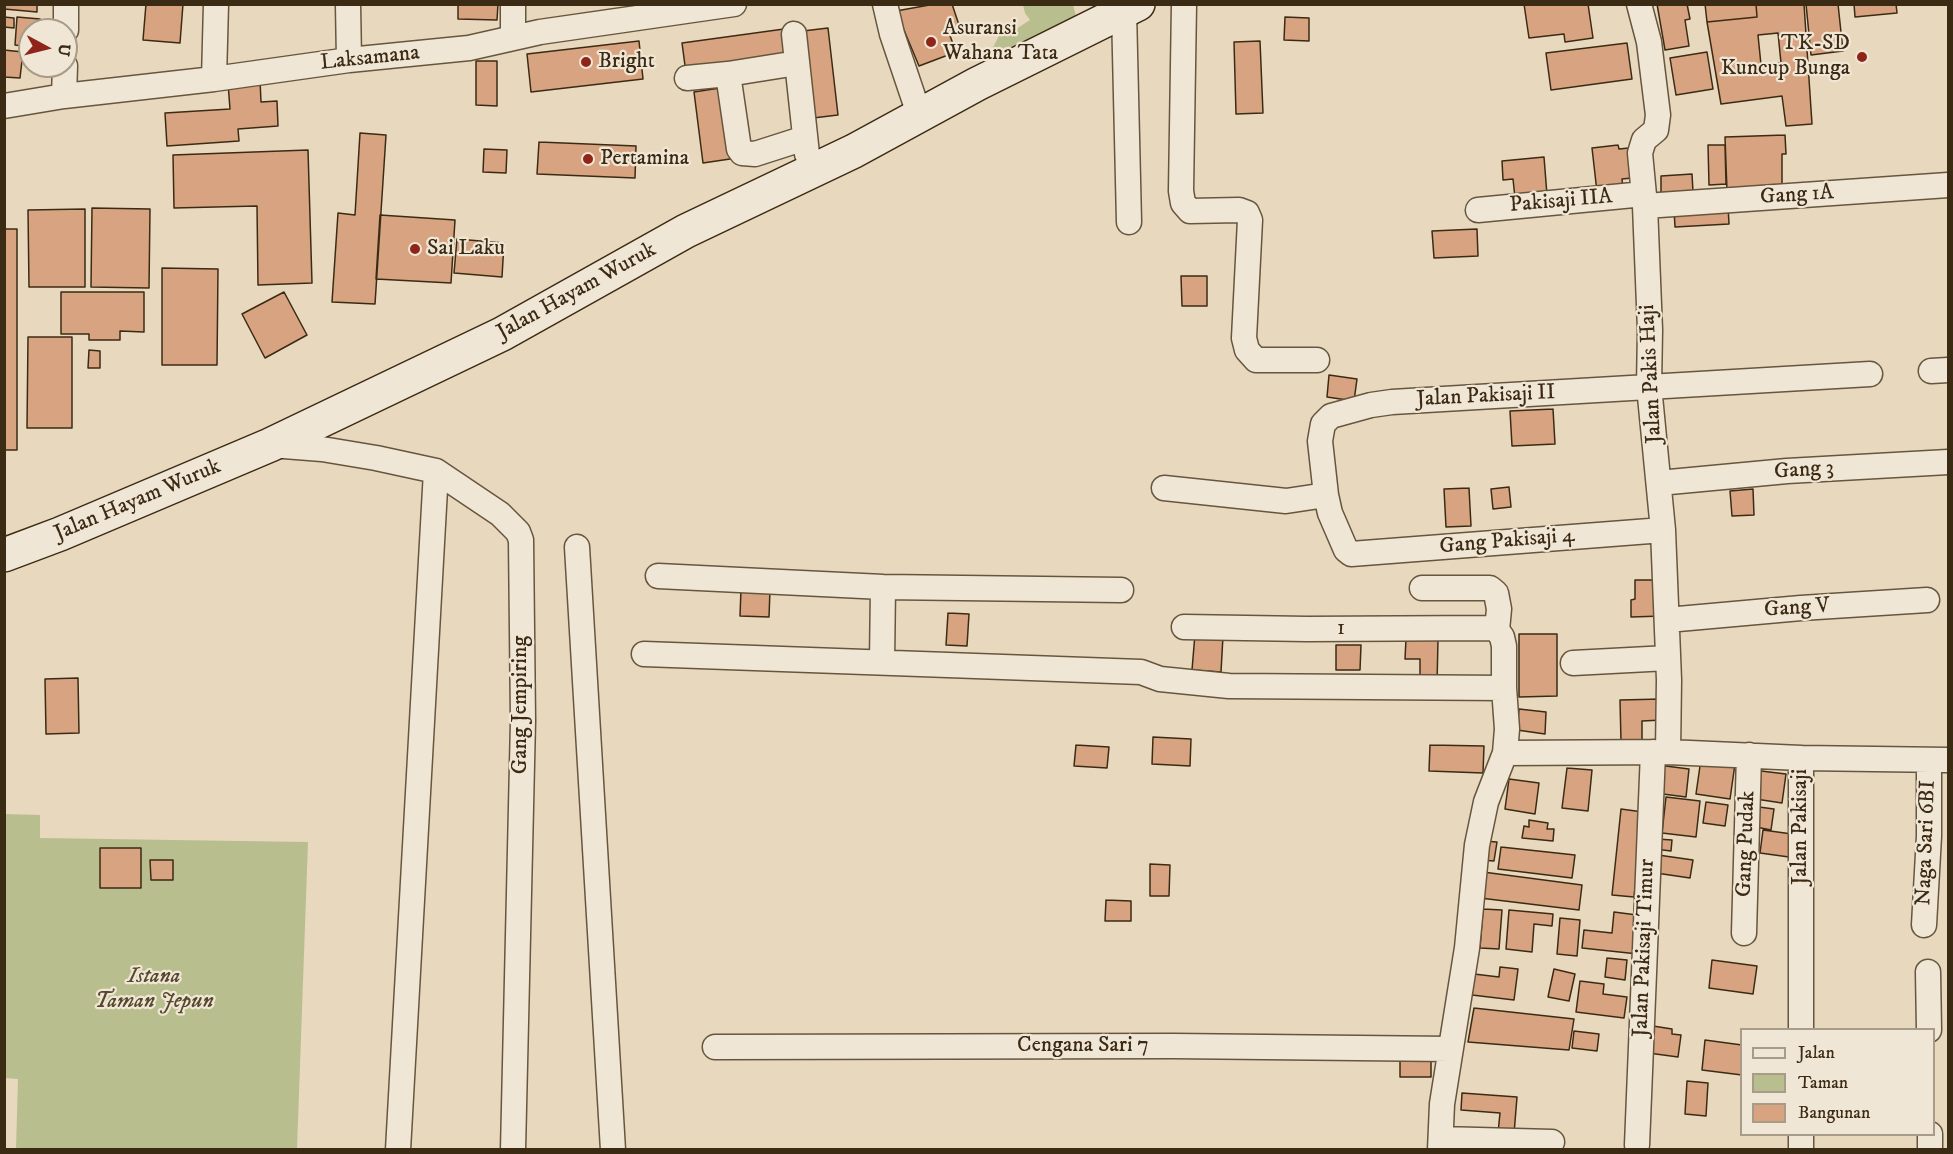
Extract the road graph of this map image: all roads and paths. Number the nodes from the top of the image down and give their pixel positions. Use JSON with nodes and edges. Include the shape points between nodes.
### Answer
{"nodes":[{"id":1,"x":216,"y":4,"type":"edge"},
{"id":2,"x":348,"y":4,"type":"edge"},
{"id":3,"x":513,"y":4,"type":"edge"},
{"id":4,"x":734,"y":4,"type":"edge"},
{"id":5,"x":885,"y":4,"type":"edge"},
{"id":6,"x":1184,"y":4,"type":"edge"},
{"id":7,"x":1639,"y":4,"type":"edge"},
{"id":8,"x":1131,"y":8,"type":"edge"},
{"id":9,"x":651,"y":10,"type":"edge"},
{"id":10,"x":794,"y":34,"type":"dead end"},
{"id":11,"x":513,"y":37,"type":"junction"},
{"id":12,"x":349,"y":60,"type":"junction"},
{"id":13,"x":797,"y":63,"type":"junction"},
{"id":14,"x":728,"y":74,"type":"junction"},
{"id":15,"x":65,"y":78,"type":"edge"},
{"id":16,"x":687,"y":78,"type":"dead end"},
{"id":17,"x":214,"y":79,"type":"junction"},
{"id":18,"x":64,"y":96,"type":"junction"},
{"id":19,"x":4,"y":106,"type":"edge"},
{"id":20,"x":919,"y":114,"type":"junction"},
{"id":21,"x":806,"y":138,"type":"junction"},
{"id":22,"x":810,"y":173,"type":"junction"},
{"id":23,"x":1948,"y":185,"type":"edge"},
{"id":24,"x":1645,"y":200,"type":"junction"},
{"id":25,"x":1478,"y":210,"type":"dead end"},
{"id":26,"x":1129,"y":222,"type":"dead end"},
{"id":27,"x":1317,"y":360,"type":"dead end"},
{"id":28,"x":1870,"y":374,"type":"dead end"},
{"id":29,"x":1649,"y":386,"type":"junction"},
{"id":30,"x":270,"y":445,"type":"junction"},
{"id":31,"x":1948,"y":462,"type":"edge"},
{"id":32,"x":436,"y":471,"type":"junction"},
{"id":33,"x":1659,"y":483,"type":"junction"},
{"id":34,"x":1164,"y":488,"type":"dead end"},
{"id":35,"x":1326,"y":495,"type":"junction"},
{"id":36,"x":1663,"y":530,"type":"junction"},
{"id":37,"x":577,"y":547,"type":"dead end"},
{"id":38,"x":4,"y":555,"type":"edge"},
{"id":39,"x":658,"y":576,"type":"dead end"},
{"id":40,"x":883,"y":587,"type":"junction"},
{"id":41,"x":1422,"y":588,"type":"dead end"},
{"id":42,"x":1121,"y":590,"type":"dead end"},
{"id":43,"x":1927,"y":600,"type":"dead end"},
{"id":44,"x":1667,"y":620,"type":"junction"},
{"id":45,"x":1184,"y":627,"type":"dead end"},
{"id":46,"x":1497,"y":630,"type":"junction"},
{"id":47,"x":644,"y":654,"type":"dead end"},
{"id":48,"x":1668,"y":658,"type":"junction"},
{"id":49,"x":882,"y":662,"type":"junction"},
{"id":50,"x":1573,"y":663,"type":"dead end"},
{"id":51,"x":1504,"y":688,"type":"junction"},
{"id":52,"x":1661,"y":752,"type":"junction"},
{"id":53,"x":1505,"y":753,"type":"junction"},
{"id":54,"x":1749,"y":755,"type":"junction"},
{"id":55,"x":1801,"y":758,"type":"junction"},
{"id":56,"x":1939,"y":760,"type":"edge"},
{"id":57,"x":1924,"y":925,"type":"dead end"},
{"id":58,"x":1744,"y":933,"type":"dead end"},
{"id":59,"x":1928,"y":972,"type":"dead end"},
{"id":60,"x":1800,"y":1028,"type":"edge"},
{"id":61,"x":1929,"y":1028,"type":"edge"},
{"id":62,"x":715,"y":1047,"type":"dead end"},
{"id":63,"x":1450,"y":1049,"type":"junction"},
{"id":64,"x":1552,"y":1142,"type":"dead end"},
{"id":65,"x":1441,"y":1144,"type":"edge"},
{"id":66,"x":1637,"y":1144,"type":"dead end"},
{"id":67,"x":398,"y":1149,"type":"edge"},
{"id":68,"x":513,"y":1149,"type":"edge"},
{"id":69,"x":613,"y":1149,"type":"edge"}],
"edges":[{"from":1,"to":17,"type":"street"},
{"from":2,"to":12,"type":"street"},
{"from":3,"to":11,"type":"street"},
{"from":4,"to":9,"type":"street","name":"Laksamana"},
{"from":5,"to":20,"type":"street"},
{"from":6,"to":27,"type":"street","via":[[1183,203],[1190,211],[1247,213],[1247,350],[1256,360]]},
{"from":7,"to":24,"type":"street","name":"Jalan Pakis Haji","via":[[1658,115],[1656,130],[1641,147]]},
{"from":8,"to":20,"type":"main road","name":"Jalan Hayam Wuruk"},
{"from":8,"to":26,"type":"street"},
{"from":9,"to":11,"type":"street","name":"Laksamana"},
{"from":10,"to":13,"type":"street"},
{"from":11,"to":12,"type":"street","name":"Laksamana","via":[[469,48]]},
{"from":12,"to":17,"type":"street","name":"Laksamana"},
{"from":13,"to":14,"type":"street"},
{"from":13,"to":21,"type":"street"},
{"from":14,"to":16,"type":"street"},
{"from":14,"to":21,"type":"street","via":[[742,153],[755,154]]},
{"from":15,"to":18,"type":"street"},
{"from":17,"to":18,"type":"street","name":"Laksamana"},
{"from":18,"to":19,"type":"street","name":"Laksamana"},
{"from":20,"to":22,"type":"main road","name":"Jalan Hayam Wuruk"},
{"from":21,"to":22,"type":"street"},
{"from":22,"to":30,"type":"main road","name":"Jalan Hayam Wuruk","via":[[686,231],[502,334]]},
{"from":23,"to":24,"type":"street","name":"Gang 1A"},
{"from":24,"to":25,"type":"street","name":"Pakisaji IIA"},
{"from":24,"to":29,"type":"street","name":"Jalan Pakis Haji"},
{"from":28,"to":29,"type":"street","name":"Jalan Pakisaji II"},
{"from":29,"to":33,"type":"street","name":"Jalan Pakis Haji"},
{"from":29,"to":35,"type":"street","name":"Jalan Pakisaji II","via":[[1392,402],[1326,419],[1320,441]]},
{"from":30,"to":32,"type":"street","name":"Gang Jempiring","via":[[322,449]]},
{"from":30,"to":38,"type":"main road","name":"Jalan Hayam Wuruk"},
{"from":31,"to":33,"type":"street","name":"Gang 3"},
{"from":32,"to":67,"type":"street"},
{"from":32,"to":68,"type":"street","name":"Gang Jempiring","via":[[500,514],[521,540],[523,721]]},
{"from":33,"to":36,"type":"street","name":"Jalan Pakis Haji"},
{"from":34,"to":35,"type":"street","via":[[1286,501]]},
{"from":35,"to":36,"type":"street","name":"Gang Pakisaji 4","via":[[1330,513],[1351,554]]},
{"from":36,"to":44,"type":"street","name":"Jalan Pakis Haji"},
{"from":37,"to":69,"type":"street"},
{"from":39,"to":40,"type":"street"},
{"from":40,"to":42,"type":"street"},
{"from":40,"to":49,"type":"street"},
{"from":41,"to":46,"type":"street","via":[[1490,588],[1496,593],[1499,609]]},
{"from":43,"to":44,"type":"street","name":"Gang V"},
{"from":44,"to":48,"type":"street","name":"Jalan Pakis Haji"},
{"from":45,"to":46,"type":"street","name":"1"},
{"from":46,"to":51,"type":"street","via":[[1504,646]]},
{"from":47,"to":49,"type":"street"},
{"from":48,"to":50,"type":"street"},
{"from":48,"to":52,"type":"street","name":"Jalan Pakis Haji"},
{"from":49,"to":51,"type":"street","via":[[1141,672],[1160,679],[1229,686]]},
{"from":51,"to":53,"type":"street"},
{"from":52,"to":53,"type":"street","name":"Jalan Pakisaji"},
{"from":52,"to":54,"type":"street","name":"Jalan Pakisaji"},
{"from":52,"to":66,"type":"street","name":"Jalan Pakisaji Timur"},
{"from":53,"to":63,"type":"street","via":[[1486,802],[1477,845],[1467,948]]},
{"from":54,"to":55,"type":"street","name":"Jalan Pakisaji"},
{"from":54,"to":58,"type":"street","name":"Gang Pudak"},
{"from":55,"to":56,"type":"street"},
{"from":55,"to":60,"type":"street","name":"Jalan Pakisaji"},
{"from":56,"to":57,"type":"street","name":"Naga Sari 6BI","via":[[1929,836]]},
{"from":59,"to":61,"type":"street"},
{"from":62,"to":63,"type":"street","name":"Cengana Sari 7"},
{"from":63,"to":65,"type":"street"},
{"from":64,"to":65,"type":"street"}]}
